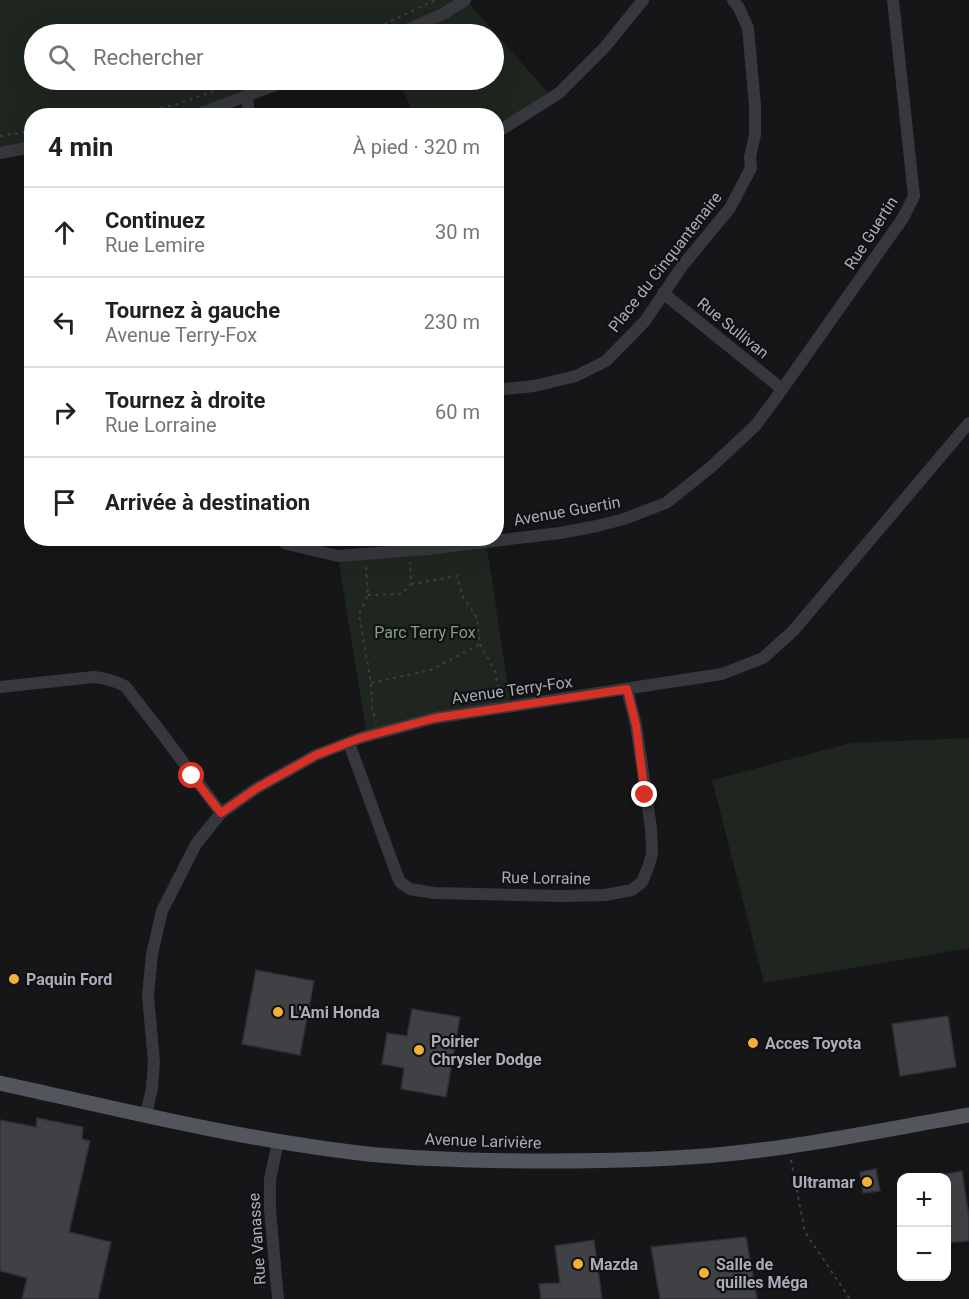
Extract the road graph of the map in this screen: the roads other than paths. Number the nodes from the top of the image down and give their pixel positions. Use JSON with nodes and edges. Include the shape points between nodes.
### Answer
{"nodes":[{"id":1,"x":465,"y":0,"type":"edge"},
{"id":2,"x":643,"y":0,"type":"edge"},
{"id":3,"x":733,"y":0,"type":"edge"},
{"id":4,"x":893,"y":0,"type":"edge"},
{"id":5,"x":420,"y":24,"type":"edge"},
{"id":6,"x":263,"y":90,"type":"edge"},
{"id":7,"x":247,"y":96,"type":"junction"},
{"id":8,"x":215,"y":108,"type":"edge"},
{"id":9,"x":248,"y":108,"type":"edge"},
{"id":10,"x":504,"y":128,"type":"edge"},
{"id":11,"x":24,"y":148,"type":"edge"},
{"id":12,"x":0,"y":153,"type":"edge"},
{"id":13,"x":663,"y":293,"type":"junction"},
{"id":14,"x":504,"y":389,"type":"edge"},
{"id":15,"x":782,"y":389,"type":"junction"},
{"id":16,"x":969,"y":423,"type":"edge"},
{"id":17,"x":504,"y":539,"type":"edge"},
{"id":18,"x":296,"y":546,"type":"edge"},
{"id":19,"x":445,"y":546,"type":"edge"},
{"id":20,"x":0,"y":687,"type":"edge"},
{"id":21,"x":627,"y":689,"type":"junction"},
{"id":22,"x":349,"y":743,"type":"junction"},
{"id":23,"x":221,"y":813,"type":"junction"},
{"id":24,"x":0,"y":1083,"type":"edge"},
{"id":25,"x":146,"y":1115,"type":"junction"},
{"id":26,"x":969,"y":1115,"type":"edge"},
{"id":27,"x":278,"y":1142,"type":"junction"},
{"id":28,"x":278,"y":1299,"type":"edge"}],
"edges":[{"from":1,"to":5,"type":"street"},
{"from":2,"to":10,"type":"street","via":[[605,47],[559,93]]},
{"from":3,"to":13,"type":"street","name":"Place du Cinquantenaire","via":[[748,28],[755,106],[751,168],[730,208]]},
{"from":4,"to":15,"type":"street","name":"Rue Guertin","via":[[914,195],[903,218]]},
{"from":6,"to":7,"type":"street"},
{"from":7,"to":8,"type":"street"},
{"from":7,"to":9,"type":"street"},
{"from":11,"to":12,"type":"street"},
{"from":13,"to":14,"type":"street","name":"Place du Cinquantenaire","via":[[645,321],[606,361],[576,376]]},
{"from":13,"to":15,"type":"street","name":"Rue Sullivan"},
{"from":15,"to":17,"type":"street","name":"Avenue Guertin","via":[[754,426],[666,503],[624,519],[560,533]]},
{"from":16,"to":21,"type":"street","name":"Avenue Terry-Fox","via":[[793,631],[763,658],[722,674]]},
{"from":18,"to":19,"type":"street","name":"Avenue Guertin","via":[[338,556]]},
{"from":20,"to":23,"type":"street","via":[[94,677],[118,682]]},
{"from":21,"to":22,"type":"street","name":"Avenue Terry-Fox","via":[[435,718]]},
{"from":21,"to":22,"type":"street","name":"Rue Lorraine","via":[[636,725],[652,853],[642,882],[621,893],[561,896],[410,889],[397,875]]},
{"from":22,"to":23,"type":"street","name":"Avenue Terry-Fox","via":[[316,755]]},
{"from":23,"to":25,"type":"street","name":"Avenue Terry-Fox","via":[[196,844],[162,911],[148,996],[154,1062]]},
{"from":24,"to":25,"type":"main road","name":"Avenue Larivière"},
{"from":25,"to":27,"type":"main road","name":"Avenue Larivière"},
{"from":26,"to":27,"type":"main road","name":"Avenue Larivière","via":[[729,1154],[673,1159],[495,1161],[369,1154]]},
{"from":27,"to":28,"type":"street","name":"Rue Vanasse","via":[[270,1179]]}]}
